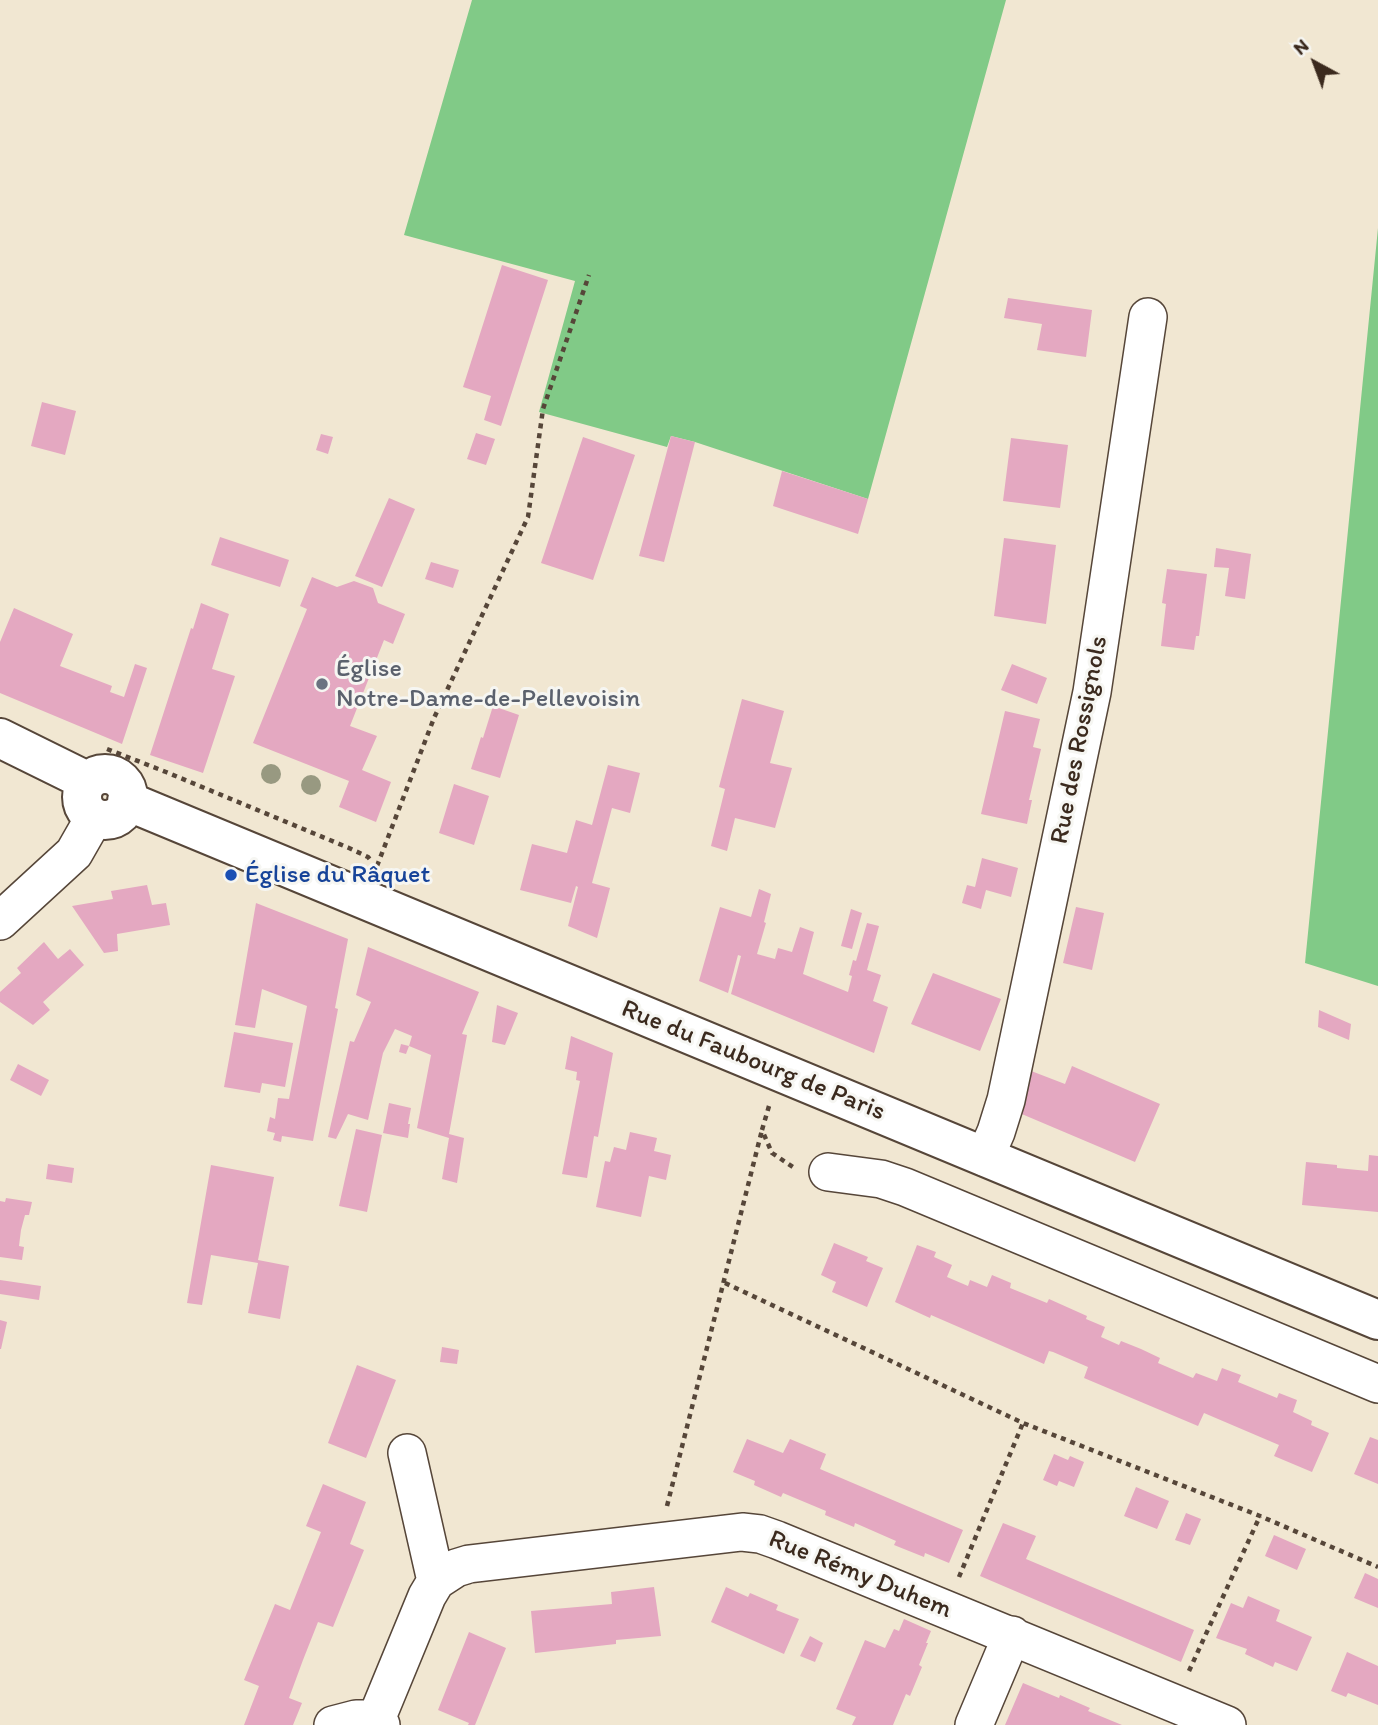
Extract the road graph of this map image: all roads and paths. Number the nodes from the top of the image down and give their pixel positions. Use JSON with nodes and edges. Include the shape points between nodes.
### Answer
{"nodes":[{"id":1,"x":589,"y":275,"type":"dead end"},
{"id":2,"x":1148,"y":317,"type":"dead end"},
{"id":3,"x":0,"y":738,"type":"edge"},
{"id":4,"x":88,"y":781,"type":"junction"},
{"id":5,"x":127,"y":801,"type":"junction"},
{"id":6,"x":94,"y":818,"type":"junction"},
{"id":7,"x":363,"y":899,"type":"junction"},
{"id":8,"x":0,"y":921,"type":"edge"},
{"id":9,"x":779,"y":1072,"type":"junction"},
{"id":10,"x":762,"y":1130,"type":"junction"},
{"id":11,"x":985,"y":1157,"type":"junction"},
{"id":12,"x":828,"y":1172,"type":"joint"},
{"id":13,"x":725,"y":1283,"type":"junction"},
{"id":14,"x":1378,"y":1320,"type":"edge"},
{"id":15,"x":1378,"y":1384,"type":"edge"},
{"id":16,"x":1023,"y":1423,"type":"junction"},
{"id":17,"x":408,"y":1453,"type":"dead end"},
{"id":18,"x":1260,"y":1516,"type":"junction"},
{"id":19,"x":658,"y":1541,"type":"junction"},
{"id":20,"x":1378,"y":1567,"type":"edge"},
{"id":21,"x":436,"y":1581,"type":"junction"},
{"id":22,"x":945,"y":1609,"type":"junction"},
{"id":23,"x":1012,"y":1635,"type":"junction"},
{"id":24,"x":1175,"y":1703,"type":"junction"},
{"id":25,"x":378,"y":1723,"type":"edge"},
{"id":26,"x":333,"y":1725,"type":"edge"},
{"id":27,"x":974,"y":1725,"type":"edge"},
{"id":28,"x":1227,"y":1725,"type":"edge"}],
"edges":[{"from":1,"to":7,"type":"path","via":[[543,409],[528,517],[434,718]]},
{"from":2,"to":11,"type":"street","name":"Rue des Rossignols","via":[[1092,692],[1006,1100]]},
{"from":3,"to":4,"type":"main road"},
{"from":4,"to":5,"type":"main road","via":[[98,774],[113,775],[125,786]]},
{"from":4,"to":6,"type":"main road","via":[[82,801]]},
{"from":5,"to":6,"type":"main road","via":[[115,818]]},
{"from":5,"to":7,"type":"main road","name":"Rue du Faubourg de Paris"},
{"from":6,"to":8,"type":"street","via":[[74,853]]},
{"from":7,"to":9,"type":"main road","name":"Rue du Faubourg de Paris"},
{"from":9,"to":10,"type":"path"},
{"from":9,"to":11,"type":"main road","name":"Rue du Faubourg de Paris"},
{"from":10,"to":12,"type":"path","via":[[772,1153],[798,1170]]},
{"from":10,"to":13,"type":"path"},
{"from":11,"to":14,"type":"main road","name":"Rue du Faubourg de Paris"},
{"from":12,"to":15,"type":"street","via":[[881,1178],[905,1187]]},
{"from":13,"to":16,"type":"path"},
{"from":13,"to":19,"type":"path"},
{"from":16,"to":18,"type":"path"},
{"from":16,"to":22,"type":"path"},
{"from":17,"to":21,"type":"street"},
{"from":18,"to":20,"type":"path"},
{"from":18,"to":24,"type":"path"},
{"from":19,"to":21,"type":"street","name":"Rue Rémy Duhem","via":[[469,1564]]},
{"from":19,"to":22,"type":"street","name":"Rue Rémy Duhem","via":[[760,1534]]},
{"from":21,"to":25,"type":"street"},
{"from":22,"to":23,"type":"street","name":"Rue Rémy Duhem"},
{"from":23,"to":24,"type":"street","name":"Rue Rémy Duhem"},
{"from":23,"to":27,"type":"street"},
{"from":24,"to":28,"type":"street","name":"Rue Rémy Duhem"},
{"from":25,"to":26,"type":"street","via":[[356,1718]]}]}
